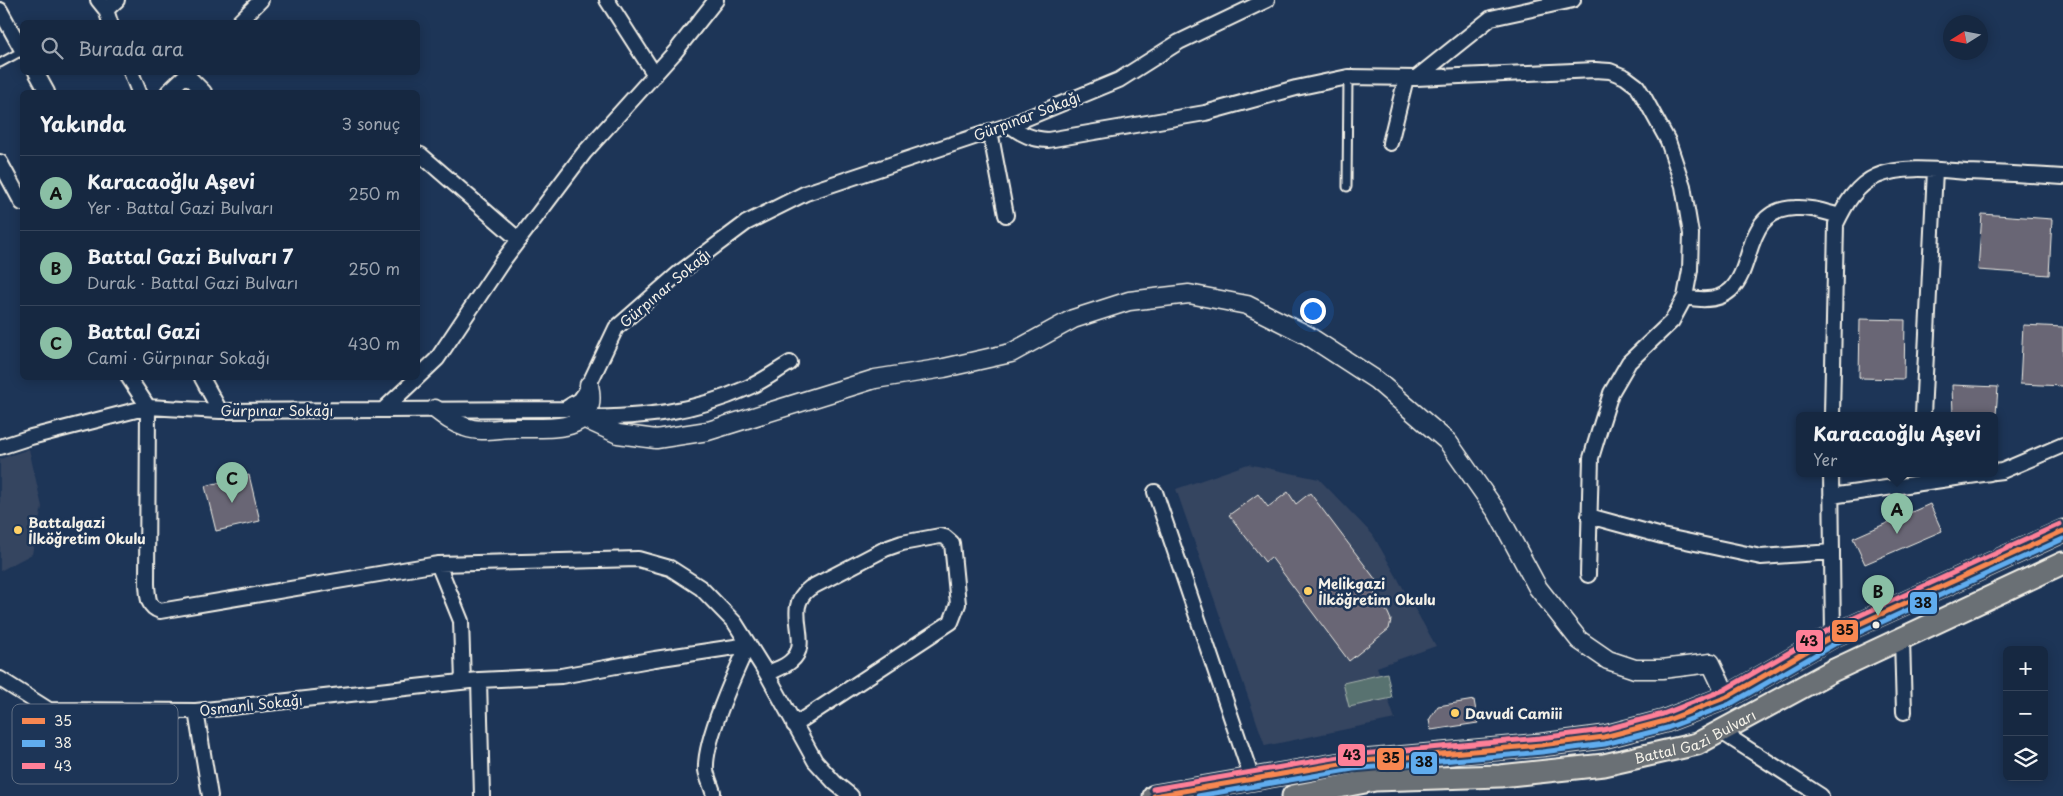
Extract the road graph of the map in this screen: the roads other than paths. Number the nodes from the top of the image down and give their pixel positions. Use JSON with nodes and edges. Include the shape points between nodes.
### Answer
{"nodes":[{"id":1,"x":118,"y":0,"type":"edge"},
{"id":2,"x":261,"y":0,"type":"edge"},
{"id":3,"x":607,"y":0,"type":"edge"},
{"id":4,"x":716,"y":0,"type":"edge"},
{"id":5,"x":1267,"y":0,"type":"edge"},
{"id":6,"x":1573,"y":0,"type":"edge"},
{"id":7,"x":0,"y":10,"type":"edge"},
{"id":8,"x":105,"y":11,"type":"edge"},
{"id":9,"x":241,"y":20,"type":"edge"},
{"id":10,"x":20,"y":46,"type":"edge"},
{"id":11,"x":20,"y":51,"type":"edge"},
{"id":12,"x":0,"y":63,"type":"edge"},
{"id":13,"x":38,"y":75,"type":"edge"},
{"id":14,"x":132,"y":75,"type":"edge"},
{"id":15,"x":187,"y":75,"type":"edge"},
{"id":16,"x":189,"y":75,"type":"edge"},
{"id":17,"x":655,"y":75,"type":"junction"},
{"id":18,"x":1348,"y":77,"type":"junction"},
{"id":19,"x":1411,"y":78,"type":"junction"},
{"id":20,"x":46,"y":90,"type":"edge"},
{"id":21,"x":138,"y":90,"type":"edge"},
{"id":22,"x":170,"y":90,"type":"edge"},
{"id":23,"x":202,"y":90,"type":"edge"},
{"id":24,"x":1010,"y":125,"type":"junction"},
{"id":25,"x":990,"y":131,"type":"junction"},
{"id":26,"x":1390,"y":143,"type":"dead end"},
{"id":27,"x":420,"y":155,"type":"edge"},
{"id":28,"x":0,"y":162,"type":"edge"},
{"id":29,"x":1935,"y":170,"type":"junction"},
{"id":30,"x":2063,"y":177,"type":"edge"},
{"id":31,"x":1347,"y":187,"type":"dead end"},
{"id":32,"x":20,"y":199,"type":"edge"},
{"id":33,"x":1006,"y":215,"type":"dead end"},
{"id":34,"x":1840,"y":216,"type":"junction"},
{"id":35,"x":519,"y":240,"type":"junction"},
{"id":36,"x":1685,"y":297,"type":"junction"},
{"id":37,"x":790,"y":363,"type":"dead end"},
{"id":38,"x":420,"y":374,"type":"edge"},
{"id":39,"x":130,"y":380,"type":"edge"},
{"id":40,"x":203,"y":380,"type":"edge"},
{"id":41,"x":414,"y":380,"type":"edge"},
{"id":42,"x":588,"y":386,"type":"joint"},
{"id":43,"x":148,"y":407,"type":"junction"},
{"id":44,"x":435,"y":409,"type":"joint"},
{"id":45,"x":220,"y":410,"type":"junction"},
{"id":46,"x":384,"y":410,"type":"junction"},
{"id":47,"x":578,"y":412,"type":"junction"},
{"id":48,"x":1832,"y":412,"type":"edge"},
{"id":49,"x":1923,"y":412,"type":"edge"},
{"id":50,"x":2063,"y":445,"type":"edge"},
{"id":51,"x":0,"y":447,"type":"edge"},
{"id":52,"x":1998,"y":472,"type":"edge"},
{"id":53,"x":1831,"y":477,"type":"edge"},
{"id":54,"x":1934,"y":477,"type":"edge"},
{"id":55,"x":1920,"y":478,"type":"edge"},
{"id":56,"x":1155,"y":492,"type":"dead end"},
{"id":57,"x":1831,"y":496,"type":"junction"},
{"id":58,"x":1589,"y":516,"type":"junction"},
{"id":59,"x":2063,"y":531,"type":"edge"},
{"id":60,"x":1832,"y":552,"type":"junction"},
{"id":61,"x":2063,"y":563,"type":"edge"},
{"id":62,"x":438,"y":564,"type":"junction"},
{"id":63,"x":1588,"y":575,"type":"dead end"},
{"id":64,"x":1833,"y":636,"type":"junction"},
{"id":65,"x":1902,"y":638,"type":"junction"},
{"id":66,"x":748,"y":645,"type":"junction"},
{"id":67,"x":767,"y":674,"type":"junction"},
{"id":68,"x":0,"y":679,"type":"edge"},
{"id":69,"x":479,"y":680,"type":"junction"},
{"id":70,"x":464,"y":682,"type":"junction"},
{"id":71,"x":1727,"y":697,"type":"junction"},
{"id":72,"x":40,"y":704,"type":"edge"},
{"id":73,"x":178,"y":711,"type":"edge"},
{"id":74,"x":196,"y":711,"type":"junction"},
{"id":75,"x":1904,"y":712,"type":"dead end"},
{"id":76,"x":794,"y":724,"type":"junction"},
{"id":77,"x":1720,"y":731,"type":"junction"},
{"id":78,"x":1252,"y":779,"type":"junction"},
{"id":79,"x":713,"y":792,"type":"dead end"},
{"id":80,"x":210,"y":796,"type":"edge"},
{"id":81,"x":482,"y":796,"type":"edge"},
{"id":82,"x":851,"y":796,"type":"edge"},
{"id":83,"x":1154,"y":796,"type":"edge"},
{"id":84,"x":1293,"y":796,"type":"edge"},
{"id":85,"x":1821,"y":796,"type":"edge"}],
"edges":[{"from":1,"to":8,"type":"street"},
{"from":2,"to":9,"type":"street"},
{"from":3,"to":17,"type":"street"},
{"from":4,"to":17,"type":"street"},
{"from":5,"to":24,"type":"street","name":"Gürpınar Sokağı","via":[[1179,42],[1119,80]]},
{"from":6,"to":19,"type":"street","via":[[1491,18]]},
{"from":7,"to":10,"type":"street"},
{"from":11,"to":12,"type":"lane"},
{"from":13,"to":20,"type":"street"},
{"from":14,"to":21,"type":"street"},
{"from":15,"to":22,"type":"street"},
{"from":16,"to":23,"type":"street"},
{"from":17,"to":35,"type":"street","via":[[584,153]]},
{"from":18,"to":19,"type":"street"},
{"from":18,"to":24,"type":"street","via":[[1205,113],[1048,140],[1021,134]]},
{"from":18,"to":31,"type":"lane"},
{"from":19,"to":26,"type":"street"},
{"from":19,"to":36,"type":"street","via":[[1595,70],[1625,76],[1637,86],[1668,141],[1683,186],[1691,234]]},
{"from":24,"to":25,"type":"street","name":"Gürpınar Sokağı"},
{"from":25,"to":33,"type":"street"},
{"from":25,"to":42,"type":"street","name":"Gürpınar Sokağı","via":[[806,194],[746,222],[679,273],[616,328]]},
{"from":27,"to":35,"type":"street"},
{"from":28,"to":32,"type":"street"},
{"from":29,"to":30,"type":"street"},
{"from":29,"to":34,"type":"street","via":[[1890,171],[1875,176],[1862,184]]},
{"from":29,"to":49,"type":"street"},
{"from":34,"to":36,"type":"street","via":[[1810,208],[1793,208],[1766,218],[1756,230],[1742,275],[1734,286],[1711,298]]},
{"from":34,"to":48,"type":"street","via":[[1836,224]]},
{"from":35,"to":38,"type":"street","via":[[437,359]]},
{"from":36,"to":58,"type":"street","via":[[1672,321],[1629,362],[1611,393],[1591,458]]},
{"from":37,"to":47,"type":"street","via":[[748,388],[694,408],[639,417]]},
{"from":39,"to":43,"type":"street"},
{"from":40,"to":45,"type":"street"},
{"from":41,"to":46,"type":"street"},
{"from":42,"to":47,"type":"street","via":[[590,403]]},
{"from":43,"to":45,"type":"street","name":"Gürpınar Sokağı"},
{"from":43,"to":51,"type":"street","name":"Gürpınar Sokağı"},
{"from":43,"to":62,"type":"street","via":[[147,584],[149,603],[153,608],[160,611]]},
{"from":44,"to":46,"type":"street","name":"Gürpınar Sokağı"},
{"from":44,"to":47,"type":"street","via":[[466,428],[484,430],[569,426]]},
{"from":45,"to":46,"type":"street","name":"Gürpınar Sokağı"},
{"from":47,"to":71,"type":"street","via":[[618,434],[656,439],[708,431],[875,379],[1011,353],[1073,319],[1129,301],[1188,294],[1247,305],[1307,335],[1376,380],[1448,442],[1497,512],[1538,588],[1579,640],[1608,660],[1634,669],[1711,663]]},
{"from":50,"to":52,"type":"street"},
{"from":53,"to":57,"type":"street"},
{"from":54,"to":55,"type":"street"},
{"from":55,"to":57,"type":"street"},
{"from":56,"to":78,"type":"street"},
{"from":57,"to":60,"type":"street"},
{"from":58,"to":60,"type":"street","via":[[1662,536],[1761,557]]},
{"from":58,"to":63,"type":"street"},
{"from":59,"to":64,"type":"main road","name":"Battal Gazi Bulvarı"},
{"from":60,"to":64,"type":"street"},
{"from":61,"to":65,"type":"main road","name":"Battal Gazi Bulvarı"},
{"from":62,"to":66,"type":"street","via":[[638,559],[670,568],[701,588],[735,623]]},
{"from":62,"to":70,"type":"street","via":[[461,621]]},
{"from":64,"to":71,"type":"main road","name":"Battal Gazi Bulvarı"},
{"from":65,"to":75,"type":"street"},
{"from":65,"to":77,"type":"main road","name":"Battal Gazi Bulvarı"},
{"from":66,"to":67,"type":"street"},
{"from":66,"to":69,"type":"street","name":"Osmanlı Sokağı","via":[[561,676]]},
{"from":66,"to":79,"type":"street","via":[[708,747],[706,770]]},
{"from":67,"to":76,"type":"street"},
{"from":67,"to":76,"type":"street","via":[[796,655],[800,638],[798,603],[804,592],[902,543],[940,536],[952,543],[958,604],[951,622]]},
{"from":68,"to":72,"type":"street","name":"Osmanlı Sokağı"},
{"from":69,"to":70,"type":"street","name":"Osmanlı Sokağı"},
{"from":69,"to":81,"type":"street"},
{"from":70,"to":74,"type":"street","name":"Osmanlı Sokağı"},
{"from":71,"to":78,"type":"main road","name":"Battal Gazi Bulvarı","via":[[1665,721],[1604,737],[1352,762]]},
{"from":73,"to":74,"type":"street","name":"Osmanlı Sokağı"},
{"from":74,"to":80,"type":"street"},
{"from":76,"to":82,"type":"street","via":[[815,761]]},
{"from":77,"to":84,"type":"main road","name":"Battal Gazi Bulvarı","via":[[1697,744],[1604,765],[1500,776],[1375,780]]},
{"from":77,"to":85,"type":"street"},
{"from":78,"to":83,"type":"main road","name":"Battal Gazi Bulvarı"}]}
